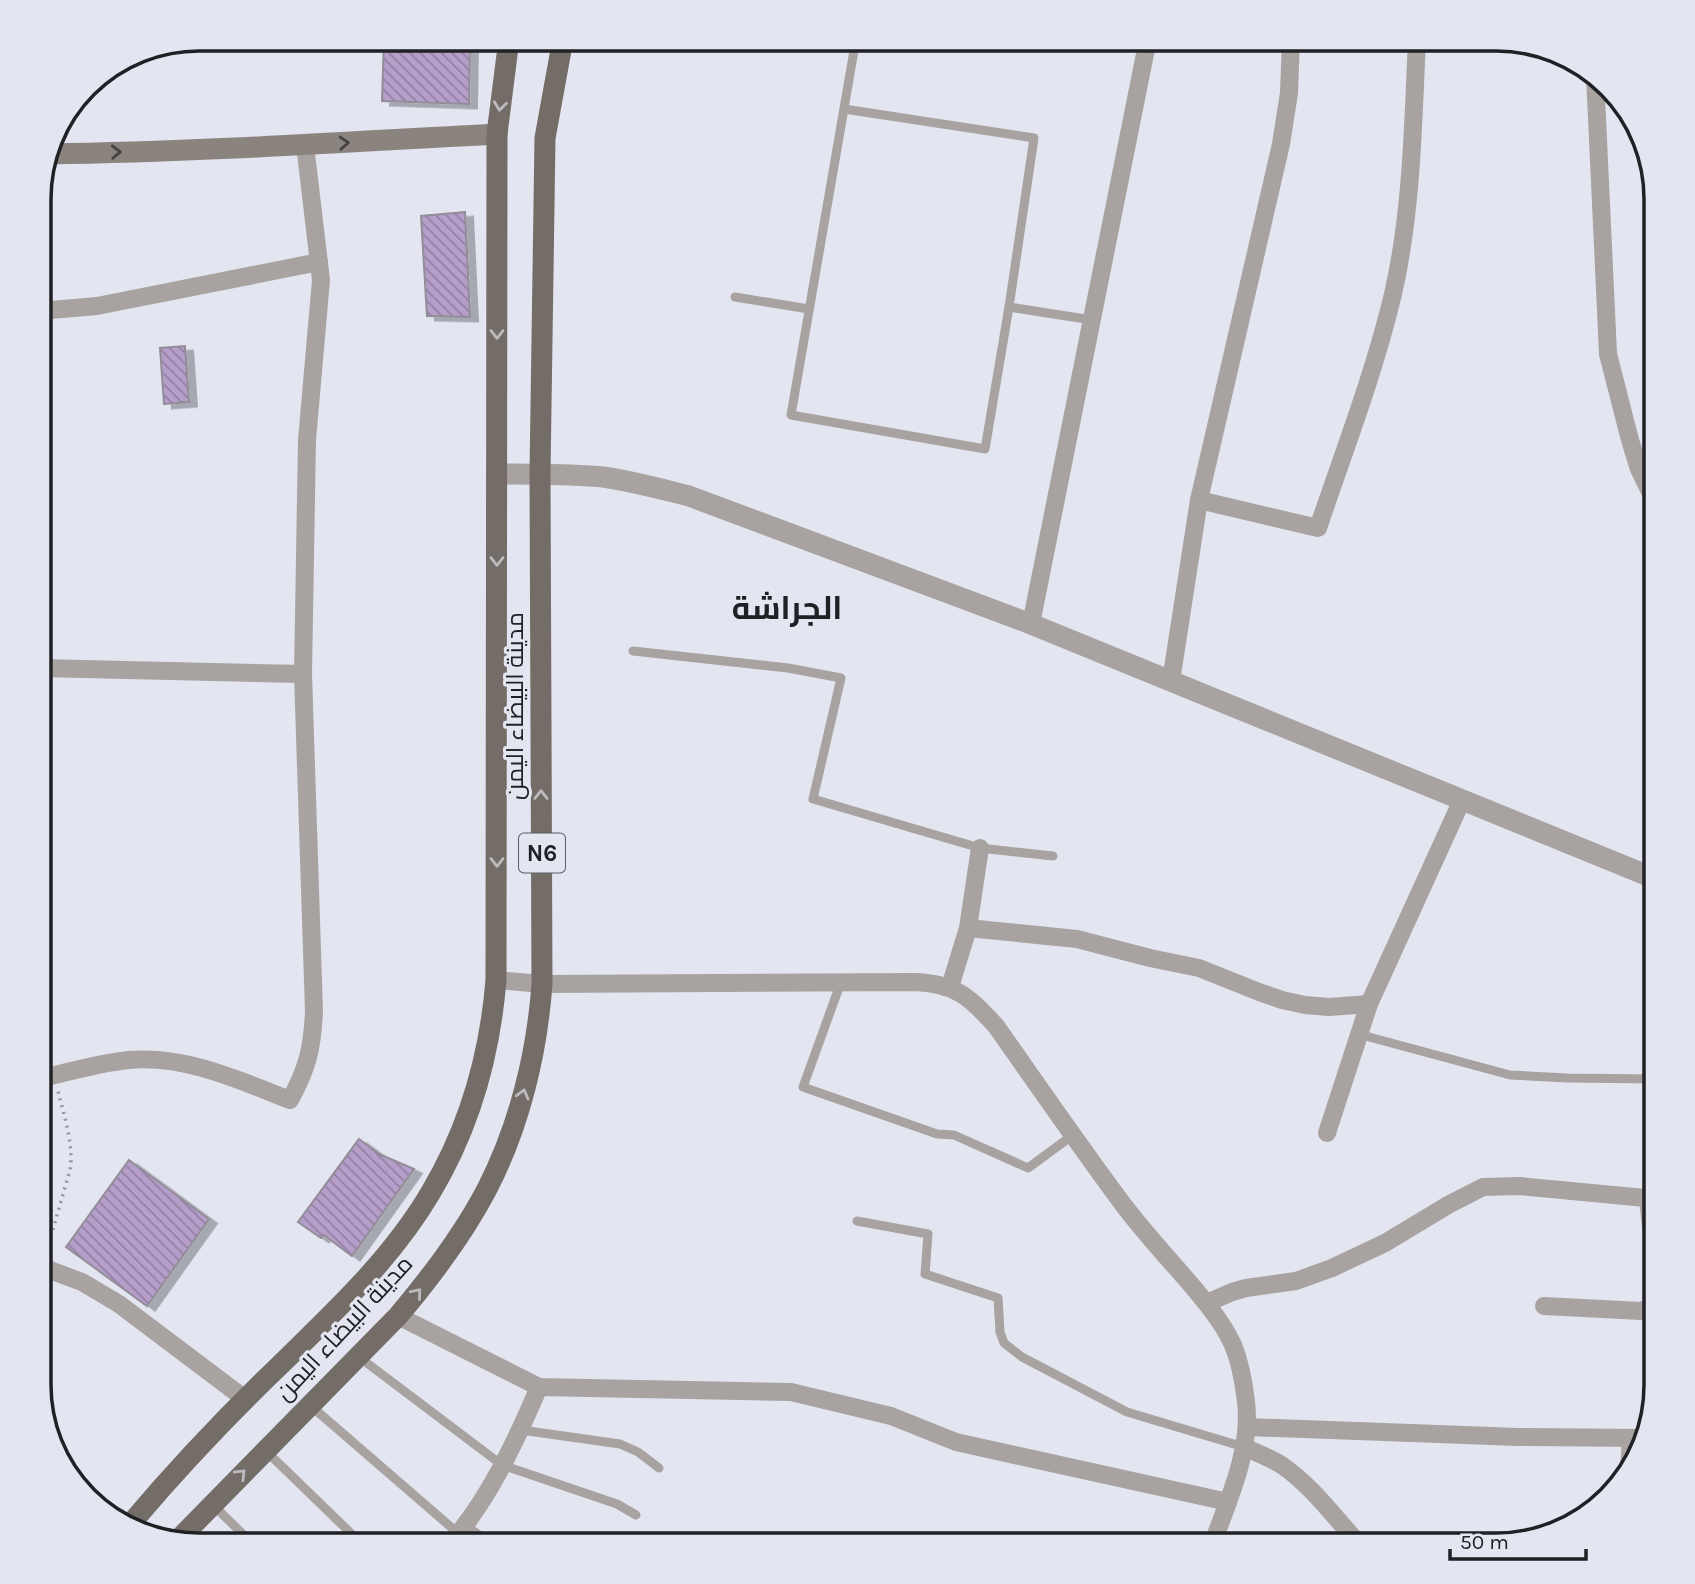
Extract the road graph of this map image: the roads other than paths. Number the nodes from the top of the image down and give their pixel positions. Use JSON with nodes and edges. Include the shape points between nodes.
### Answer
{"nodes":[{"id":1,"x":507,"y":51,"type":"edge"},
{"id":2,"x":561,"y":51,"type":"edge"},
{"id":3,"x":854,"y":51,"type":"edge"},
{"id":4,"x":1146,"y":51,"type":"edge"},
{"id":5,"x":1290,"y":51,"type":"edge"},
{"id":6,"x":1416,"y":51,"type":"edge"},
{"id":7,"x":1596,"y":89,"type":"edge"},
{"id":8,"x":844,"y":108,"type":"junction"},
{"id":9,"x":497,"y":134,"type":"junction"},
{"id":10,"x":305,"y":145,"type":"junction"},
{"id":11,"x":58,"y":154,"type":"edge"},
{"id":12,"x":320,"y":262,"type":"junction"},
{"id":13,"x":735,"y":297,"type":"dead end"},
{"id":14,"x":1009,"y":307,"type":"junction"},
{"id":15,"x":51,"y":309,"type":"edge"},
{"id":16,"x":809,"y":309,"type":"junction"},
{"id":17,"x":1092,"y":320,"type":"junction"},
{"id":18,"x":497,"y":474,"type":"junction"},
{"id":19,"x":540,"y":474,"type":"junction"},
{"id":20,"x":1644,"y":479,"type":"edge"},
{"id":21,"x":1199,"y":500,"type":"junction"},
{"id":22,"x":1031,"y":624,"type":"junction"},
{"id":23,"x":633,"y":651,"type":"dead end"},
{"id":24,"x":51,"y":668,"type":"edge"},
{"id":25,"x":303,"y":674,"type":"junction"},
{"id":26,"x":1171,"y":681,"type":"junction"},
{"id":27,"x":1462,"y":800,"type":"junction"},
{"id":28,"x":980,"y":848,"type":"junction"},
{"id":29,"x":1054,"y":856,"type":"dead end"},
{"id":30,"x":1644,"y":874,"type":"edge"},
{"id":31,"x":968,"y":928,"type":"junction"},
{"id":32,"x":496,"y":980,"type":"junction"},
{"id":33,"x":841,"y":982,"type":"junction"},
{"id":34,"x":542,"y":984,"type":"junction"},
{"id":35,"x":950,"y":987,"type":"junction"},
{"id":36,"x":1369,"y":1004,"type":"junction"},
{"id":37,"x":1358,"y":1034,"type":"junction"},
{"id":38,"x":51,"y":1076,"type":"edge"},
{"id":39,"x":1644,"y":1079,"type":"edge"},
{"id":40,"x":1327,"y":1133,"type":"dead end"},
{"id":41,"x":1073,"y":1135,"type":"junction"},
{"id":42,"x":1644,"y":1198,"type":"edge"},
{"id":43,"x":857,"y":1221,"type":"dead end"},
{"id":44,"x":51,"y":1270,"type":"edge"},
{"id":45,"x":1207,"y":1303,"type":"junction"},
{"id":46,"x":1544,"y":1306,"type":"dead end"},
{"id":47,"x":1644,"y":1310,"type":"edge"},
{"id":48,"x":398,"y":1315,"type":"junction"},
{"id":49,"x":358,"y":1356,"type":"junction"},
{"id":50,"x":539,"y":1387,"type":"junction"},
{"id":51,"x":245,"y":1399,"type":"junction"},
{"id":52,"x":310,"y":1405,"type":"junction"},
{"id":53,"x":1247,"y":1427,"type":"junction"},
{"id":54,"x":520,"y":1430,"type":"junction"},
{"id":55,"x":1634,"y":1438,"type":"edge"},
{"id":56,"x":1244,"y":1447,"type":"junction"},
{"id":57,"x":265,"y":1450,"type":"junction"},
{"id":58,"x":502,"y":1465,"type":"junction"},
{"id":59,"x":659,"y":1468,"type":"dead end"},
{"id":60,"x":1228,"y":1502,"type":"junction"},
{"id":61,"x":211,"y":1504,"type":"junction"},
{"id":62,"x":636,"y":1515,"type":"dead end"},
{"id":63,"x":135,"y":1519,"type":"edge"},
{"id":64,"x":185,"y":1532,"type":"edge"},
{"id":65,"x":241,"y":1533,"type":"edge"},
{"id":66,"x":351,"y":1533,"type":"edge"},
{"id":67,"x":456,"y":1533,"type":"edge"},
{"id":68,"x":459,"y":1533,"type":"edge"},
{"id":69,"x":1217,"y":1533,"type":"edge"},
{"id":70,"x":1349,"y":1533,"type":"edge"}],
"edges":[{"from":1,"to":9,"type":"main road","name":"مدينة البيضاء اليمن","number":"N6","one_way":true},
{"from":2,"to":19,"type":"main road","name":"مدينة البيضاء اليمن","number":"N6","via":[[544,138]]},
{"from":3,"to":8,"type":"lane"},
{"from":4,"to":17,"type":"street"},
{"from":5,"to":21,"type":"street","via":[[1281,144]]},
{"from":6,"to":21,"type":"street","via":[[1409,193],[1395,284],[1318,528]]},
{"from":7,"to":20,"type":"street","via":[[1608,354]]},
{"from":8,"to":14,"type":"lane","via":[[1034,138]]},
{"from":8,"to":16,"type":"lane"},
{"from":10,"to":9,"type":"main road","one_way":true},
{"from":9,"to":18,"type":"main road","name":"مدينة البيضاء اليمن","number":"N6","one_way":true},
{"from":11,"to":10,"type":"main road","one_way":true},
{"from":10,"to":12,"type":"street"},
{"from":12,"to":15,"type":"street","via":[[97,306]]},
{"from":12,"to":25,"type":"street","via":[[307,440]]},
{"from":13,"to":16,"type":"lane"},
{"from":14,"to":16,"type":"lane","via":[[985,449],[791,415]]},
{"from":14,"to":17,"type":"lane"},
{"from":17,"to":22,"type":"street"},
{"from":18,"to":19,"type":"street"},
{"from":18,"to":32,"type":"main road","name":"مدينة البيضاء اليمن","number":"N6","one_way":true},
{"from":19,"to":22,"type":"street","via":[[603,477],[689,496]]},
{"from":34,"to":19,"type":"main road","name":"مدينة البيضاء اليمن","number":"N6","one_way":true},
{"from":21,"to":26,"type":"street"},
{"from":22,"to":26,"type":"street"},
{"from":23,"to":28,"type":"lane","via":[[841,678],[813,799]]},
{"from":24,"to":25,"type":"street"},
{"from":25,"to":38,"type":"street","via":[[314,1012],[308,1060],[290,1100],[228,1076],[161,1060],[108,1062]]},
{"from":26,"to":27,"type":"street"},
{"from":27,"to":30,"type":"street"},
{"from":27,"to":36,"type":"street"},
{"from":28,"to":29,"type":"lane"},
{"from":28,"to":31,"type":"street"},
{"from":31,"to":35,"type":"street"},
{"from":31,"to":36,"type":"street","via":[[1077,939],[1199,968],[1306,1005]]},
{"from":32,"to":34,"type":"street"},
{"from":32,"to":51,"type":"main road","name":"مدينة البيضاء اليمن","number":"N6","via":[[488,1044],[471,1108],[430,1193],[377,1267]]},
{"from":33,"to":34,"type":"street"},
{"from":33,"to":35,"type":"street"},
{"from":33,"to":41,"type":"lane","via":[[803,1087],[937,1134],[954,1135],[1028,1168]]},
{"from":48,"to":34,"type":"main road","name":"مدينة البيضاء اليمن","number":"N6","one_way":true,"via":[[448,1251],[487,1190],[503,1154],[527,1079]]},
{"from":35,"to":41,"type":"street","via":[[996,1026]]},
{"from":36,"to":37,"type":"street"},
{"from":37,"to":39,"type":"lane","via":[[1510,1075]]},
{"from":37,"to":40,"type":"street"},
{"from":41,"to":45,"type":"street","via":[[1133,1218]]},
{"from":42,"to":45,"type":"street","via":[[1483,1187],[1332,1268],[1296,1281],[1239,1290]]},
{"from":43,"to":56,"type":"lane","via":[[928,1234],[925,1274],[998,1298],[1004,1343],[1022,1357],[1127,1412]]},
{"from":44,"to":51,"type":"street","via":[[119,1304]]},
{"from":45,"to":53,"type":"street","via":[[1234,1346]]},
{"from":46,"to":47,"type":"street"},
{"from":48,"to":49,"type":"main road","name":"مدينة البيضاء اليمن","number":"N6"},
{"from":48,"to":50,"type":"street"},
{"from":49,"to":52,"type":"main road","name":"مدينة البيضاء اليمن","number":"N6"},
{"from":49,"to":58,"type":"lane"},
{"from":50,"to":54,"type":"street"},
{"from":50,"to":60,"type":"street","via":[[791,1392],[891,1416],[957,1442]]},
{"from":51,"to":63,"type":"main road","name":"مدينة البيضاء اليمن","number":"N6"},
{"from":52,"to":57,"type":"main road","name":"مدينة البيضاء اليمن","number":"N6"},
{"from":52,"to":67,"type":"lane"},
{"from":53,"to":55,"type":"street"},
{"from":53,"to":56,"type":"street"},
{"from":54,"to":58,"type":"street"},
{"from":54,"to":59,"type":"lane","via":[[620,1444]]},
{"from":56,"to":60,"type":"street"},
{"from":56,"to":70,"type":"street","via":[[1284,1467]]},
{"from":61,"to":57,"type":"main road","name":"مدينة البيضاء اليمن","number":"N6","one_way":true},
{"from":57,"to":66,"type":"lane"},
{"from":58,"to":62,"type":"lane","via":[[617,1504]]},
{"from":58,"to":68,"type":"street"},
{"from":60,"to":69,"type":"street"},
{"from":61,"to":64,"type":"main road","name":"مدينة البيضاء اليمن","number":"N6"},
{"from":61,"to":65,"type":"lane"}]}
